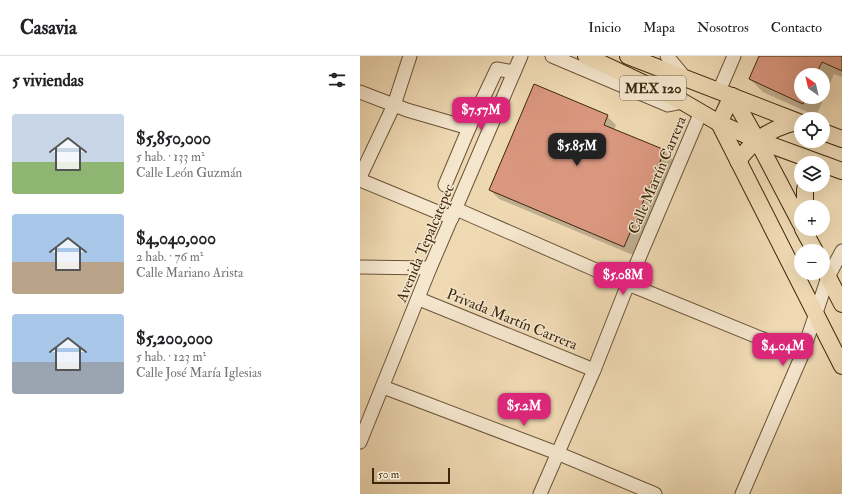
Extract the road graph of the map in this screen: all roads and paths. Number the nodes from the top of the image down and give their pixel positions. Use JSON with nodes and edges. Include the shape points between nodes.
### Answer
{"nodes":[{"id":1,"x":410,"y":56,"type":"edge"},
{"id":2,"x":521,"y":56,"type":"edge"},
{"id":3,"x":552,"y":56,"type":"edge"},
{"id":4,"x":586,"y":56,"type":"edge"},
{"id":5,"x":628,"y":56,"type":"edge"},
{"id":6,"x":667,"y":56,"type":"edge"},
{"id":7,"x":734,"y":56,"type":"edge"},
{"id":8,"x":514,"y":72,"type":"junction"},
{"id":9,"x":686,"y":79,"type":"junction"},
{"id":10,"x":360,"y":92,"type":"edge"},
{"id":11,"x":726,"y":93,"type":"junction"},
{"id":12,"x":683,"y":102,"type":"junction"},
{"id":13,"x":394,"y":105,"type":"junction"},
{"id":14,"x":702,"y":112,"type":"junction"},
{"id":15,"x":794,"y":120,"type":"edge"},
{"id":16,"x":719,"y":123,"type":"junction"},
{"id":17,"x":794,"y":123,"type":"edge"},
{"id":18,"x":469,"y":128,"type":"junction"},
{"id":19,"x":830,"y":135,"type":"edge"},
{"id":20,"x":757,"y":140,"type":"junction"},
{"id":21,"x":842,"y":140,"type":"edge"},
{"id":22,"x":800,"y":156,"type":"edge"},
{"id":23,"x":738,"y":161,"type":"junction"},
{"id":24,"x":360,"y":179,"type":"edge"},
{"id":25,"x":446,"y":185,"type":"dead end"},
{"id":26,"x":794,"y":210,"type":"edge"},
{"id":27,"x":454,"y":214,"type":"junction"},
{"id":28,"x":842,"y":251,"type":"edge"},
{"id":29,"x":360,"y":266,"type":"edge"},
{"id":30,"x":830,"y":267,"type":"edge"},
{"id":31,"x":430,"y":268,"type":"junction"},
{"id":32,"x":824,"y":280,"type":"edge"},
{"id":33,"x":830,"y":280,"type":"edge"},
{"id":34,"x":628,"y":284,"type":"junction"},
{"id":35,"x":419,"y":299,"type":"junction"},
{"id":36,"x":842,"y":304,"type":"edge"},
{"id":37,"x":816,"y":314,"type":"junction"},
{"id":38,"x":802,"y":355,"type":"junction"},
{"id":39,"x":842,"y":366,"type":"edge"},
{"id":40,"x":594,"y":370,"type":"junction"},
{"id":41,"x":383,"y":387,"type":"junction"},
{"id":42,"x":360,"y":442,"type":"edge"},
{"id":43,"x":557,"y":453,"type":"junction"},
{"id":44,"x":540,"y":494,"type":"edge"},
{"id":45,"x":655,"y":494,"type":"edge"},
{"id":46,"x":742,"y":494,"type":"edge"}],
"edges":[{"from":1,"to":13,"type":"street"},
{"from":2,"to":8,"type":"street","name":"Avenida Tepalcatepec"},
{"from":3,"to":12,"type":"street","via":[[668,105]]},
{"from":4,"to":12,"type":"main road","number":"MEX 120"},
{"from":5,"to":9,"type":"main road","number":"MEX 120"},
{"from":6,"to":9,"type":"street"},
{"from":7,"to":11,"type":"street"},
{"from":8,"to":18,"type":"street","via":[[497,68]]},
{"from":8,"to":27,"type":"street","name":"Avenida Tepalcatepec"},
{"from":9,"to":11,"type":"main road","number":"MEX 120"},
{"from":10,"to":13,"type":"street"},
{"from":11,"to":15,"type":"main road"},
{"from":11,"to":16,"type":"main road"},
{"from":11,"to":20,"type":"main road"},
{"from":12,"to":14,"type":"main road","number":"MEX 120"},
{"from":13,"to":18,"type":"street"},
{"from":13,"to":24,"type":"street"},
{"from":14,"to":16,"type":"main road","number":"MEX 120"},
{"from":14,"to":34,"type":"street","name":"Calle Martín Carrera"},
{"from":16,"to":20,"type":"main road"},
{"from":16,"to":23,"type":"main road"},
{"from":17,"to":20,"type":"main road","via":[[786,124]]},
{"from":18,"to":25,"type":"street"},
{"from":19,"to":21,"type":"main road"},
{"from":20,"to":22,"type":"main road"},
{"from":20,"to":23,"type":"main road"},
{"from":20,"to":26,"type":"main road"},
{"from":23,"to":37,"type":"main road"},
{"from":24,"to":27,"type":"street"},
{"from":27,"to":31,"type":"street","name":"Avenida Tepalcatepec"},
{"from":27,"to":34,"type":"street"},
{"from":28,"to":30,"type":"street"},
{"from":29,"to":31,"type":"street"},
{"from":31,"to":35,"type":"street","name":"Avenida Tepalcatepec"},
{"from":32,"to":37,"type":"street"},
{"from":33,"to":36,"type":"main road"},
{"from":34,"to":38,"type":"street"},
{"from":34,"to":40,"type":"street","name":"Calle Martín Carrera"},
{"from":35,"to":40,"type":"street","name":"Privada Martín Carrera"},
{"from":35,"to":41,"type":"street","name":"Avenida Tepalcatepec"},
{"from":37,"to":38,"type":"street"},
{"from":37,"to":39,"type":"main road"},
{"from":38,"to":46,"type":"street"},
{"from":40,"to":43,"type":"street","name":"Calle Martín Carrera"},
{"from":41,"to":42,"type":"street","name":"Avenida Tepalcatepec"},
{"from":41,"to":43,"type":"street"},
{"from":43,"to":44,"type":"street","name":"Calle Martín Carrera"},
{"from":43,"to":45,"type":"street"}]}
